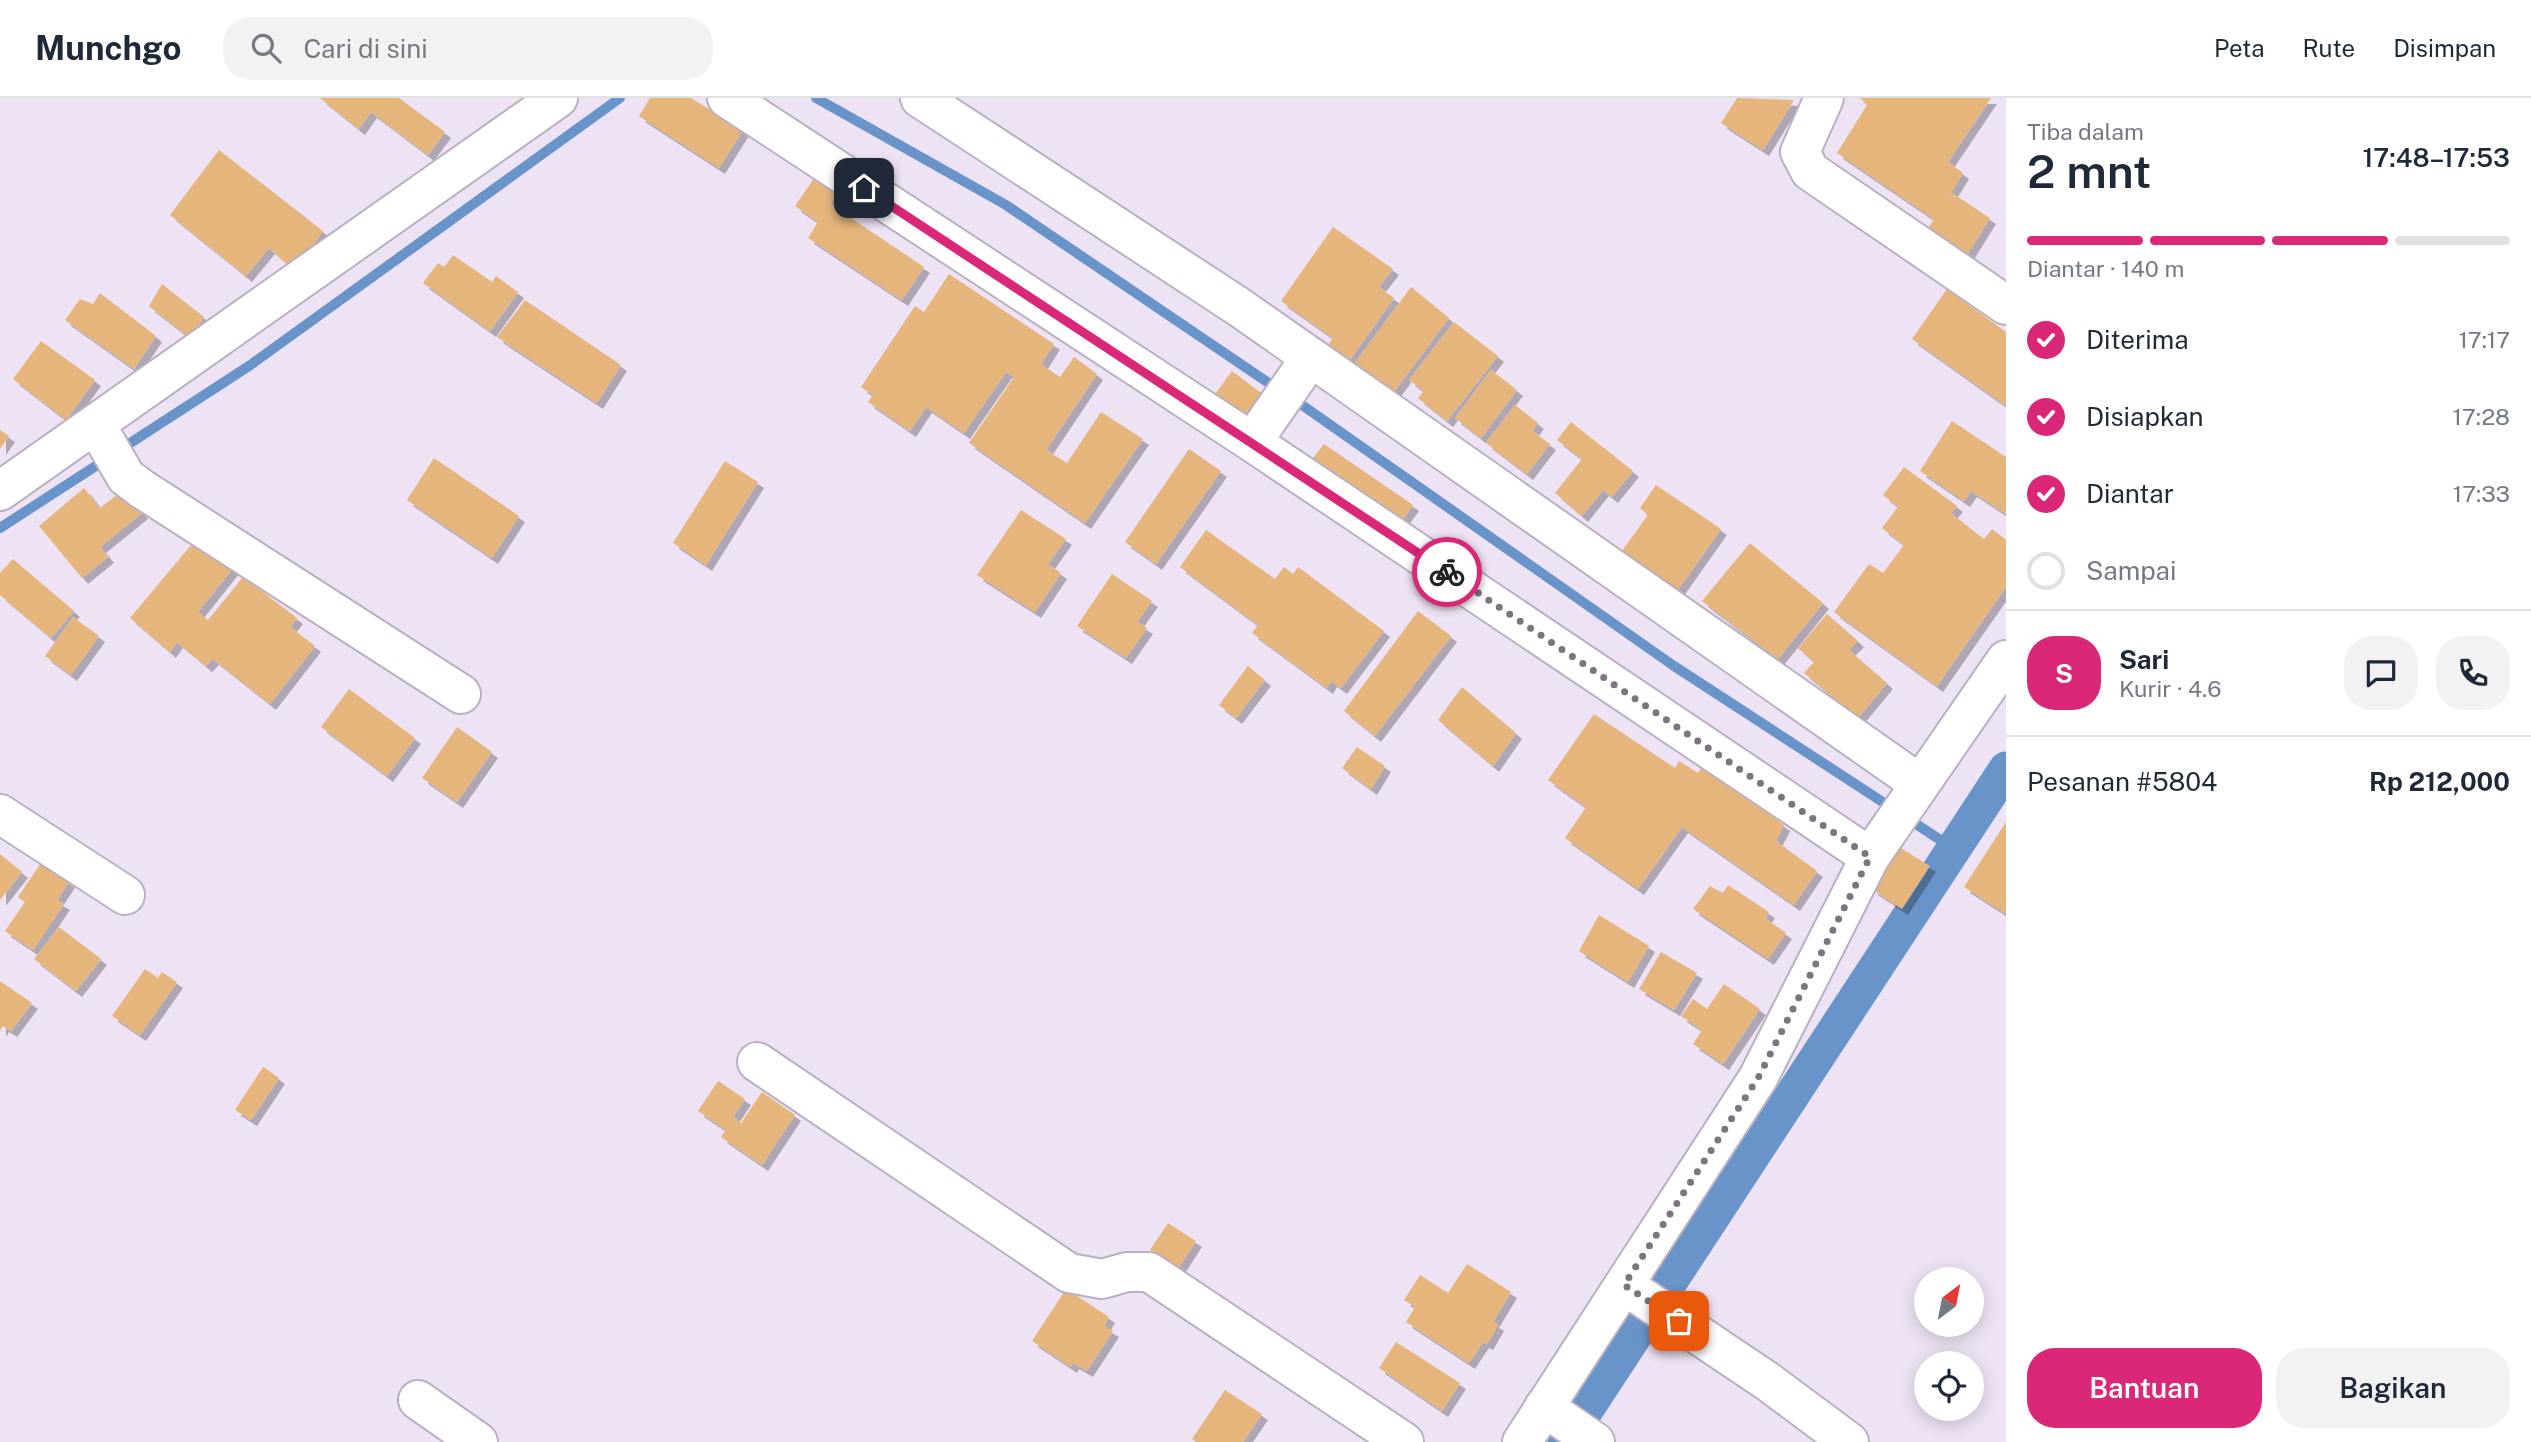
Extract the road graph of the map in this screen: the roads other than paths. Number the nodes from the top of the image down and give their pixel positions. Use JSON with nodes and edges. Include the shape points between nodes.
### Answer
{"nodes":[{"id":1,"x":558,"y":98,"type":"edge"},
{"id":2,"x":727,"y":98,"type":"edge"},
{"id":3,"x":920,"y":98,"type":"edge"},
{"id":4,"x":1824,"y":98,"type":"edge"},
{"id":5,"x":2006,"y":306,"type":"edge"},
{"id":6,"x":1307,"y":363,"type":"junction"},
{"id":7,"x":1252,"y":442,"type":"junction"},
{"id":8,"x":107,"y":445,"type":"junction"},
{"id":9,"x":0,"y":491,"type":"edge"},
{"id":10,"x":2006,"y":660,"type":"edge"},
{"id":11,"x":461,"y":694,"type":"dead end"},
{"id":12,"x":1918,"y":788,"type":"junction"},
{"id":13,"x":0,"y":814,"type":"edge"},
{"id":14,"x":1877,"y":846,"type":"junction"},
{"id":15,"x":125,"y":895,"type":"dead end"},
{"id":16,"x":757,"y":1062,"type":"dead end"},
{"id":17,"x":1630,"y":1289,"type":"junction"},
{"id":18,"x":418,"y":1400,"type":"dead end"},
{"id":19,"x":1549,"y":1411,"type":"junction"},
{"id":20,"x":478,"y":1442,"type":"edge"},
{"id":21,"x":1404,"y":1442,"type":"edge"},
{"id":22,"x":1522,"y":1442,"type":"edge"},
{"id":23,"x":1595,"y":1442,"type":"edge"},
{"id":24,"x":1849,"y":1442,"type":"edge"}],
"edges":[{"from":1,"to":8,"type":"street"},
{"from":2,"to":7,"type":"street"},
{"from":3,"to":6,"type":"street"},
{"from":4,"to":5,"type":"street","via":[[1800,152],[1810,171]]},
{"from":6,"to":7,"type":"street"},
{"from":6,"to":12,"type":"street"},
{"from":7,"to":14,"type":"street"},
{"from":8,"to":9,"type":"street"},
{"from":8,"to":11,"type":"street","via":[[127,477],[142,489]]},
{"from":10,"to":12,"type":"street"},
{"from":12,"to":14,"type":"street"},
{"from":13,"to":15,"type":"street"},
{"from":14,"to":17,"type":"street","via":[[1758,1078]]},
{"from":16,"to":21,"type":"street","via":[[1069,1273],[1102,1279],[1149,1272]]},
{"from":17,"to":19,"type":"street"},
{"from":17,"to":24,"type":"street"},
{"from":18,"to":20,"type":"street"},
{"from":19,"to":22,"type":"street"},
{"from":19,"to":23,"type":"street"}]}
